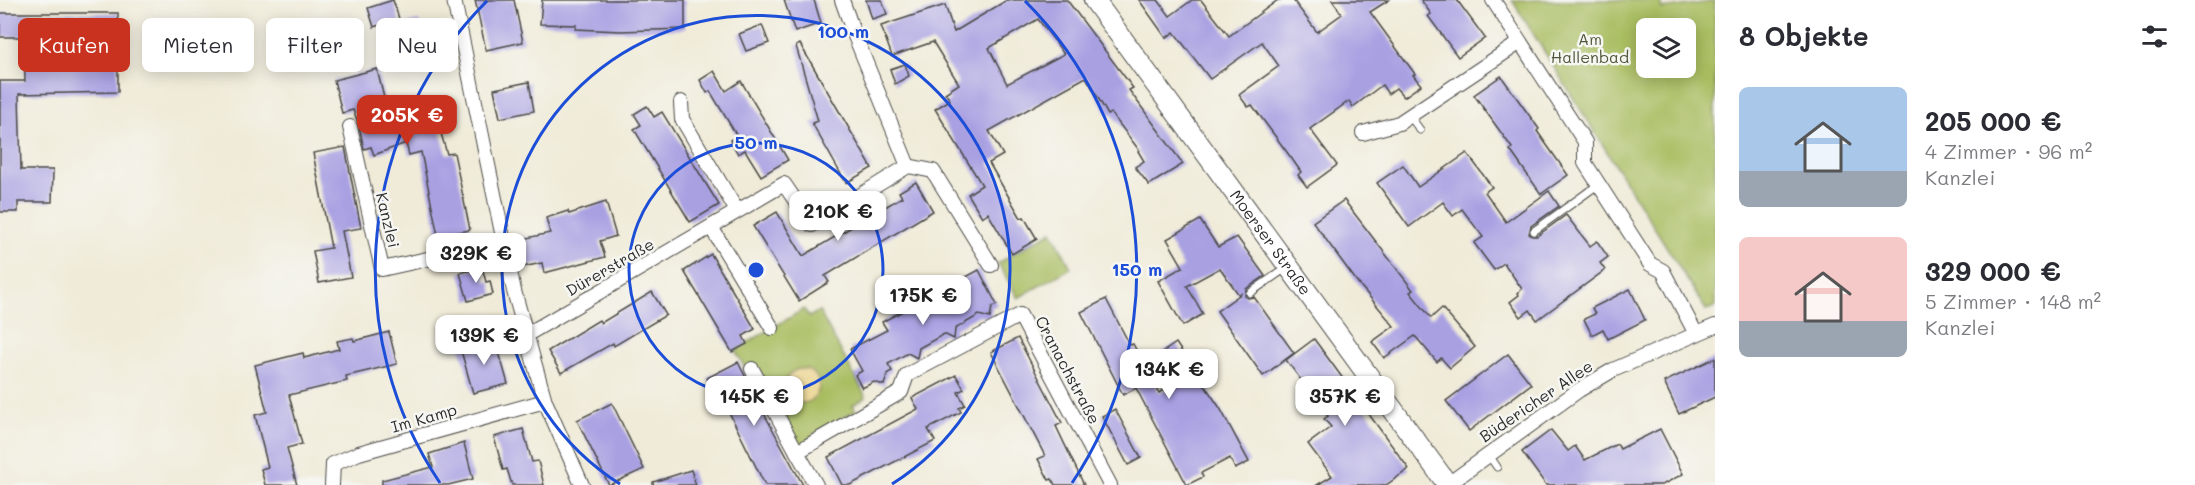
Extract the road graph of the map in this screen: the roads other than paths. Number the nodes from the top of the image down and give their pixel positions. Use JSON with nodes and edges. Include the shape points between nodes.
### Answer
{"nodes":[{"id":1,"x":454,"y":0,"type":"edge"},
{"id":2,"x":843,"y":0,"type":"edge"},
{"id":3,"x":1094,"y":0,"type":"edge"},
{"id":4,"x":1493,"y":0,"type":"edge"},
{"id":5,"x":1519,"y":43,"type":"junction"},
{"id":6,"x":681,"y":102,"type":"dead end"},
{"id":7,"x":1410,"y":116,"type":"junction"},
{"id":8,"x":350,"y":127,"type":"dead end"},
{"id":9,"x":1420,"y":130,"type":"dead end"},
{"id":10,"x":1363,"y":133,"type":"dead end"},
{"id":11,"x":908,"y":166,"type":"junction"},
{"id":12,"x":1599,"y":184,"type":"junction"},
{"id":13,"x":737,"y":211,"type":"junction"},
{"id":14,"x":711,"y":227,"type":"junction"},
{"id":15,"x":1534,"y":231,"type":"dead end"},
{"id":16,"x":504,"y":242,"type":"junction"},
{"id":17,"x":991,"y":265,"type":"dead end"},
{"id":18,"x":1288,"y":266,"type":"junction"},
{"id":19,"x":1250,"y":293,"type":"dead end"},
{"id":20,"x":1715,"y":326,"type":"edge"},
{"id":21,"x":772,"y":328,"type":"dead end"},
{"id":22,"x":1696,"y":334,"type":"junction"},
{"id":23,"x":526,"y":335,"type":"junction"},
{"id":24,"x":752,"y":369,"type":"dead end"},
{"id":25,"x":545,"y":401,"type":"junction"},
{"id":26,"x":797,"y":452,"type":"junction"},
{"id":27,"x":1488,"y":454,"type":"junction"},
{"id":28,"x":1497,"y":467,"type":"dead end"},
{"id":29,"x":332,"y":485,"type":"edge"},
{"id":30,"x":582,"y":485,"type":"edge"},
{"id":31,"x":816,"y":485,"type":"edge"},
{"id":32,"x":1110,"y":485,"type":"edge"},
{"id":33,"x":1448,"y":485,"type":"edge"}],
"edges":[{"from":1,"to":16,"type":"street"},
{"from":2,"to":11,"type":"street"},
{"from":3,"to":18,"type":"main road","name":"Moerser Straße"},
{"from":4,"to":5,"type":"street"},
{"from":5,"to":7,"type":"street"},
{"from":5,"to":12,"type":"street","via":[[1585,142],[1585,163]]},
{"from":6,"to":13,"type":"street","via":[[682,119]]},
{"from":7,"to":9,"type":"lane"},
{"from":7,"to":10,"type":"street"},
{"from":8,"to":16,"type":"street","name":"Kanzlei","via":[[382,268]]},
{"from":11,"to":13,"type":"street","name":"Dürerstraße","via":[[812,225],[784,184]]},
{"from":11,"to":17,"type":"street","via":[[933,171]]},
{"from":12,"to":15,"type":"lane"},
{"from":12,"to":22,"type":"street","via":[[1650,264],[1663,271]]},
{"from":13,"to":14,"type":"street","name":"Dürerstraße"},
{"from":14,"to":21,"type":"street"},
{"from":14,"to":23,"type":"street","name":"Dürerstraße"},
{"from":16,"to":23,"type":"street"},
{"from":18,"to":19,"type":"lane"},
{"from":18,"to":33,"type":"main road","name":"Moerser Straße"},
{"from":20,"to":22,"type":"street","name":"Büdericher Allee"},
{"from":22,"to":27,"type":"street","name":"Büdericher Allee","via":[[1613,370]]},
{"from":23,"to":25,"type":"street"},
{"from":24,"to":26,"type":"street"},
{"from":25,"to":29,"type":"street","name":"Im Kamp","via":[[359,453],[333,464]]},
{"from":25,"to":30,"type":"street"},
{"from":26,"to":31,"type":"street"},
{"from":26,"to":32,"type":"street","name":"Cranachstraße","via":[[901,392],[907,375],[1020,315]]},
{"from":27,"to":28,"type":"lane"},
{"from":27,"to":33,"type":"street","name":"Büdericher Allee"}]}
